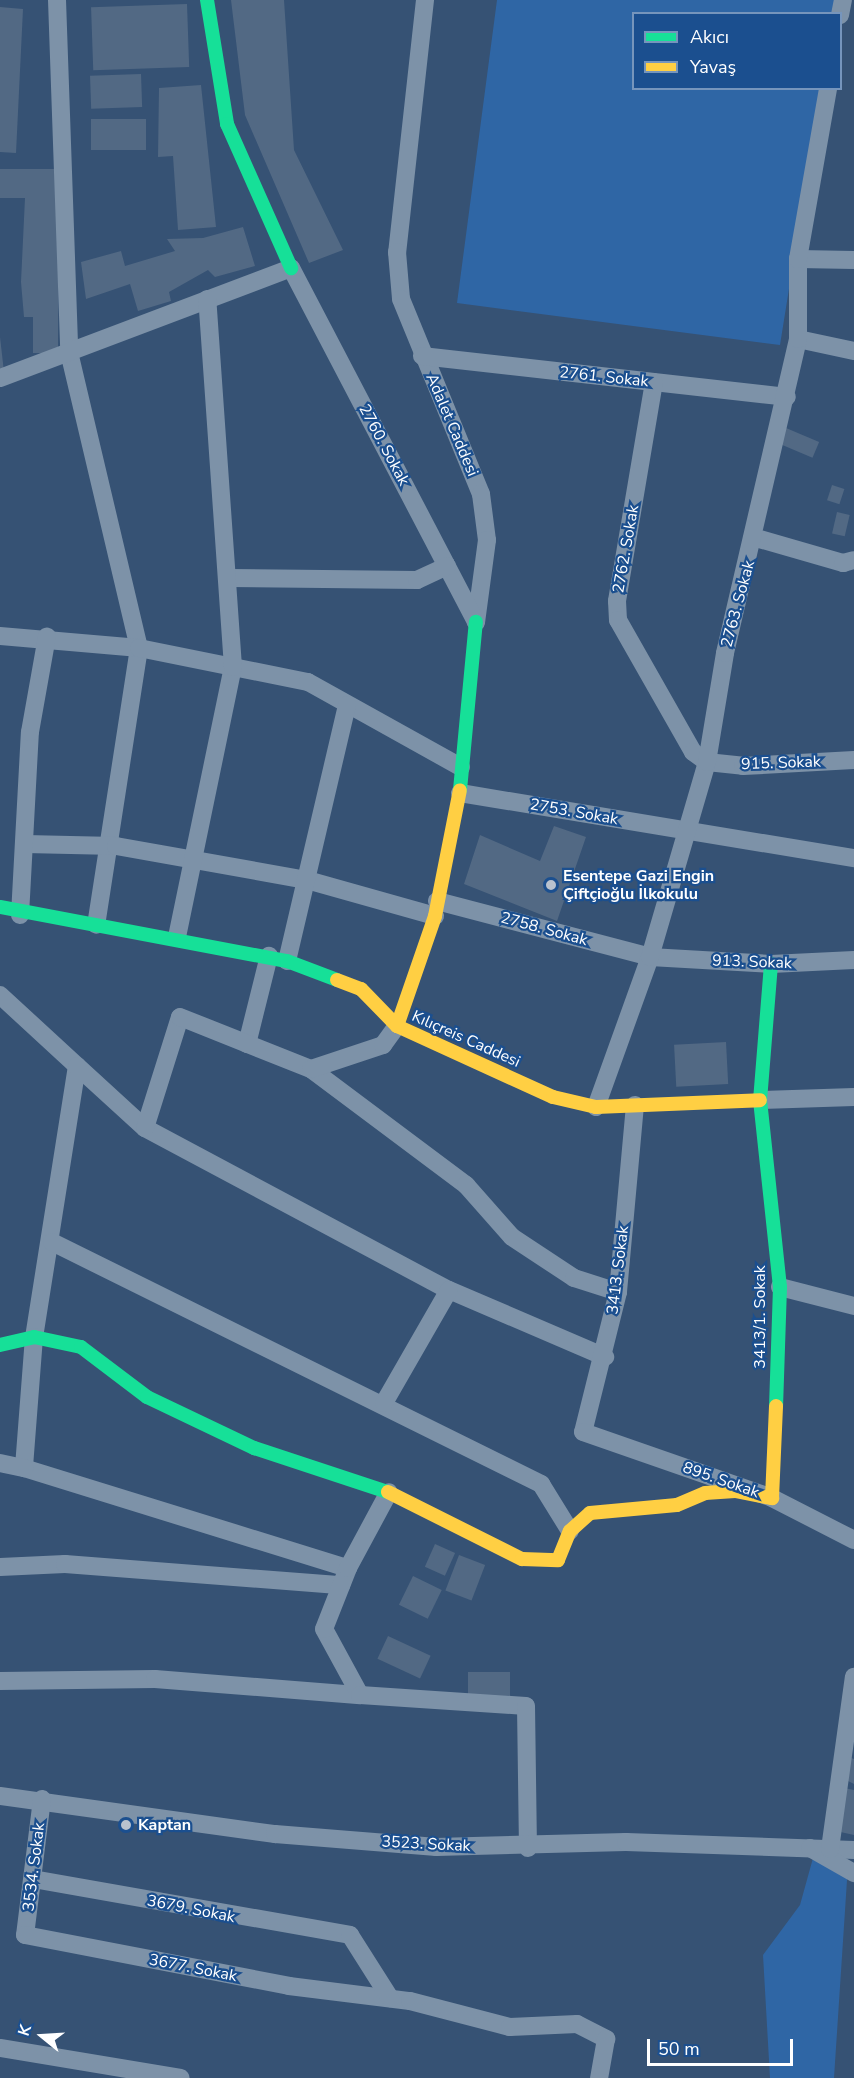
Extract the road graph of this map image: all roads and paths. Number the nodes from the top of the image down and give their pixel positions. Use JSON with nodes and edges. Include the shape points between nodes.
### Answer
{"nodes":[{"id":1,"x":57,"y":0,"type":"edge"},
{"id":2,"x":207,"y":0,"type":"edge"},
{"id":3,"x":425,"y":0,"type":"edge"},
{"id":4,"x":828,"y":90,"type":"edge"},
{"id":5,"x":798,"y":259,"type":"junction"},
{"id":6,"x":854,"y":260,"type":"edge"},
{"id":7,"x":291,"y":268,"type":"junction"},
{"id":8,"x":207,"y":299,"type":"junction"},
{"id":9,"x":798,"y":339,"type":"junction"},
{"id":10,"x":854,"y":351,"type":"edge"},
{"id":11,"x":69,"y":352,"type":"junction"},
{"id":12,"x":422,"y":356,"type":"junction"},
{"id":13,"x":0,"y":378,"type":"edge"},
{"id":14,"x":654,"y":382,"type":"junction"},
{"id":15,"x":787,"y":397,"type":"junction"},
{"id":16,"x":756,"y":538,"type":"junction"},
{"id":17,"x":854,"y":560,"type":"edge"},
{"id":18,"x":447,"y":566,"type":"junction"},
{"id":19,"x":229,"y":578,"type":"junction"},
{"id":20,"x":476,"y":622,"type":"junction"},
{"id":21,"x":0,"y":636,"type":"edge"},
{"id":22,"x":47,"y":637,"type":"junction"},
{"id":23,"x":139,"y":648,"type":"junction"},
{"id":24,"x":233,"y":667,"type":"junction"},
{"id":25,"x":347,"y":705,"type":"junction"},
{"id":26,"x":854,"y":760,"type":"edge"},
{"id":27,"x":707,"y":762,"type":"junction"},
{"id":28,"x":461,"y":767,"type":"junction"},
{"id":29,"x":460,"y":793,"type":"junction"},
{"id":30,"x":687,"y":833,"type":"junction"},
{"id":31,"x":25,"y":844,"type":"junction"},
{"id":32,"x":107,"y":846,"type":"junction"},
{"id":33,"x":854,"y":858,"type":"edge"},
{"id":34,"x":193,"y":859,"type":"junction"},
{"id":35,"x":307,"y":880,"type":"junction"},
{"id":36,"x":0,"y":907,"type":"edge"},
{"id":37,"x":436,"y":908,"type":"junction"},
{"id":38,"x":20,"y":915,"type":"junction"},
{"id":39,"x":96,"y":925,"type":"junction"},
{"id":40,"x":177,"y":938,"type":"junction"},
{"id":41,"x":269,"y":956,"type":"junction"},
{"id":42,"x":650,"y":957,"type":"junction"},
{"id":43,"x":854,"y":960,"type":"edge"},
{"id":44,"x":287,"y":962,"type":"junction"},
{"id":45,"x":771,"y":964,"type":"junction"},
{"id":46,"x":0,"y":995,"type":"edge"},
{"id":47,"x":397,"y":1026,"type":"junction"},
{"id":48,"x":247,"y":1044,"type":"junction"},
{"id":49,"x":77,"y":1066,"type":"junction"},
{"id":50,"x":311,"y":1069,"type":"junction"},
{"id":51,"x":854,"y":1097,"type":"edge"},
{"id":52,"x":760,"y":1100,"type":"junction"},
{"id":53,"x":635,"y":1105,"type":"junction"},
{"id":54,"x":596,"y":1107,"type":"junction"},
{"id":55,"x":145,"y":1128,"type":"junction"},
{"id":56,"x":52,"y":1242,"type":"junction"},
{"id":57,"x":780,"y":1287,"type":"junction"},
{"id":58,"x":449,"y":1290,"type":"junction"},
{"id":59,"x":618,"y":1292,"type":"junction"},
{"id":60,"x":854,"y":1306,"type":"edge"},
{"id":61,"x":34,"y":1337,"type":"junction"},
{"id":62,"x":0,"y":1345,"type":"edge"},
{"id":63,"x":604,"y":1358,"type":"junction"},
{"id":64,"x":384,"y":1403,"type":"junction"},
{"id":65,"x":583,"y":1432,"type":"joint"},
{"id":66,"x":0,"y":1463,"type":"edge"},
{"id":67,"x":24,"y":1468,"type":"junction"},
{"id":68,"x":388,"y":1492,"type":"junction"},
{"id":69,"x":772,"y":1498,"type":"junction"},
{"id":70,"x":570,"y":1531,"type":"junction"},
{"id":71,"x":854,"y":1540,"type":"edge"},
{"id":72,"x":0,"y":1567,"type":"edge"},
{"id":73,"x":344,"y":1576,"type":"junction"},
{"id":74,"x":854,"y":1677,"type":"edge"},
{"id":75,"x":0,"y":1681,"type":"edge"},
{"id":76,"x":360,"y":1695,"type":"junction"},
{"id":77,"x":0,"y":1796,"type":"edge"},
{"id":78,"x":42,"y":1799,"type":"junction"},
{"id":79,"x":809,"y":1847,"type":"junction"},
{"id":80,"x":528,"y":1848,"type":"junction"},
{"id":81,"x":830,"y":1849,"type":"junction"},
{"id":82,"x":854,"y":1850,"type":"edge"},
{"id":83,"x":854,"y":1873,"type":"edge"},
{"id":84,"x":33,"y":1879,"type":"junction"},
{"id":85,"x":25,"y":1935,"type":"joint"},
{"id":86,"x":390,"y":1998,"type":"junction"},
{"id":87,"x":0,"y":2048,"type":"edge"},
{"id":88,"x":600,"y":2072,"type":"edge"},
{"id":89,"x":180,"y":2078,"type":"edge"}],
"edges":[{"from":1,"to":11,"type":"street"},
{"from":2,"to":7,"type":"street","via":[[227,124]]},
{"from":3,"to":12,"type":"street","name":"Adalet Caddesi","via":[[397,252],[401,299]]},
{"from":4,"to":5,"type":"street","name":"2763. Sokak"},
{"from":5,"to":6,"type":"street"},
{"from":5,"to":9,"type":"street","name":"2763. Sokak"},
{"from":7,"to":8,"type":"street"},
{"from":7,"to":18,"type":"street","name":"2760. Sokak"},
{"from":8,"to":11,"type":"street"},
{"from":8,"to":19,"type":"street"},
{"from":9,"to":10,"type":"street"},
{"from":9,"to":15,"type":"street","name":"2763. Sokak"},
{"from":11,"to":13,"type":"street"},
{"from":11,"to":23,"type":"street"},
{"from":12,"to":14,"type":"street","name":"2761. Sokak"},
{"from":12,"to":20,"type":"street","name":"Adalet Caddesi","via":[[481,494],[487,540]]},
{"from":14,"to":15,"type":"street","name":"2761. Sokak"},
{"from":14,"to":27,"type":"street","name":"2762. Sokak","via":[[617,601],[618,620],[693,752]]},
{"from":15,"to":16,"type":"street","name":"2763. Sokak"},
{"from":16,"to":17,"type":"street","via":[[843,563]]},
{"from":16,"to":27,"type":"street","name":"2763. Sokak","via":[[725,653]]},
{"from":18,"to":19,"type":"street","via":[[417,580]]},
{"from":18,"to":20,"type":"street","name":"2760. Sokak"},
{"from":19,"to":24,"type":"street"},
{"from":20,"to":28,"type":"street","name":"Adalet Caddesi"},
{"from":21,"to":22,"type":"street"},
{"from":22,"to":23,"type":"street"},
{"from":22,"to":31,"type":"street","via":[[30,732]]},
{"from":23,"to":24,"type":"street"},
{"from":23,"to":32,"type":"street"},
{"from":24,"to":25,"type":"street","via":[[308,682]]},
{"from":24,"to":34,"type":"street"},
{"from":25,"to":28,"type":"street"},
{"from":25,"to":35,"type":"street"},
{"from":26,"to":27,"type":"street","name":"915. Sokak"},
{"from":27,"to":30,"type":"street","name":"2763. Sokak"},
{"from":28,"to":29,"type":"street","name":"Adalet Caddesi"},
{"from":29,"to":30,"type":"street","name":"2753. Sokak"},
{"from":29,"to":37,"type":"street","name":"Adalet Caddesi"},
{"from":30,"to":33,"type":"street","name":"2753. Sokak"},
{"from":30,"to":42,"type":"street","name":"2763. Sokak"},
{"from":31,"to":32,"type":"street","name":"2758. Sokak"},
{"from":31,"to":38,"type":"street"},
{"from":32,"to":34,"type":"street","name":"2758. Sokak"},
{"from":32,"to":39,"type":"street"},
{"from":34,"to":35,"type":"street","name":"2758. Sokak"},
{"from":34,"to":40,"type":"street"},
{"from":35,"to":37,"type":"street","name":"2758. Sokak"},
{"from":35,"to":44,"type":"street"},
{"from":36,"to":38,"type":"street","name":"Kılıçreis Caddesi"},
{"from":37,"to":42,"type":"street","name":"2758. Sokak"},
{"from":37,"to":47,"type":"street","name":"Adalet Caddesi"},
{"from":38,"to":39,"type":"street","name":"Kılıçreis Caddesi"},
{"from":39,"to":40,"type":"street","name":"Kılıçreis Caddesi"},
{"from":40,"to":41,"type":"street","name":"Kılıçreis Caddesi"},
{"from":41,"to":44,"type":"street","name":"Kılıçreis Caddesi"},
{"from":41,"to":48,"type":"street"},
{"from":42,"to":45,"type":"street","name":"913. Sokak"},
{"from":42,"to":54,"type":"street","name":"2763. Sokak"},
{"from":43,"to":45,"type":"street","name":"913. Sokak"},
{"from":44,"to":47,"type":"street","name":"Kılıçreis Caddesi","via":[[362,989]]},
{"from":45,"to":52,"type":"street","name":"3413/1. Sokak"},
{"from":46,"to":49,"type":"street"},
{"from":47,"to":50,"type":"street","via":[[383,1045]]},
{"from":47,"to":54,"type":"street","name":"Kılıçreis Caddesi","via":[[553,1096]]},
{"from":48,"to":50,"type":"street"},
{"from":48,"to":55,"type":"street","via":[[180,1017]]},
{"from":49,"to":55,"type":"street"},
{"from":49,"to":56,"type":"street"},
{"from":50,"to":59,"type":"street","via":[[466,1185],[512,1237],[574,1278]]},
{"from":51,"to":52,"type":"street"},
{"from":52,"to":53,"type":"street","name":"Kılıçreis Caddesi"},
{"from":52,"to":57,"type":"street","name":"3413/1. Sokak"},
{"from":53,"to":54,"type":"street","name":"Kılıçreis Caddesi"},
{"from":53,"to":59,"type":"street","name":"3413. Sokak"},
{"from":55,"to":58,"type":"street"},
{"from":56,"to":61,"type":"street"},
{"from":56,"to":64,"type":"street"},
{"from":57,"to":60,"type":"street"},
{"from":57,"to":69,"type":"street","name":"3413/1. Sokak"},
{"from":58,"to":63,"type":"street"},
{"from":58,"to":64,"type":"street"},
{"from":59,"to":63,"type":"street","name":"3413. Sokak"},
{"from":61,"to":62,"type":"street"},
{"from":61,"to":67,"type":"street"},
{"from":61,"to":68,"type":"street","via":[[81,1347],[147,1397],[254,1448]]},
{"from":63,"to":65,"type":"street","name":"3413. Sokak"},
{"from":64,"to":70,"type":"street","via":[[541,1484]]},
{"from":65,"to":69,"type":"street","name":"895. Sokak"},
{"from":66,"to":67,"type":"street"},
{"from":67,"to":73,"type":"street"},
{"from":68,"to":70,"type":"street","via":[[522,1559],[558,1560]]},
{"from":68,"to":73,"type":"street"},
{"from":69,"to":70,"type":"street","via":[[735,1491],[705,1493],[677,1505],[590,1513]]},
{"from":69,"to":71,"type":"street","name":"895. Sokak"},
{"from":72,"to":73,"type":"street","via":[[76,1565]]},
{"from":73,"to":76,"type":"street","via":[[324,1629]]},
{"from":74,"to":81,"type":"street"},
{"from":75,"to":76,"type":"street","via":[[155,1679]]},
{"from":76,"to":80,"type":"street","via":[[526,1706]]},
{"from":77,"to":78,"type":"street","name":"3523. Sokak"},
{"from":78,"to":80,"type":"street","name":"3523. Sokak","via":[[275,1834]]},
{"from":78,"to":84,"type":"street","name":"3534. Sokak"},
{"from":79,"to":80,"type":"street","name":"3523. Sokak","via":[[626,1842]]},
{"from":79,"to":81,"type":"street","name":"3523. Sokak"},
{"from":79,"to":83,"type":"street"},
{"from":81,"to":82,"type":"street","name":"3523. Sokak"},
{"from":84,"to":85,"type":"street","name":"3534. Sokak"},
{"from":84,"to":86,"type":"street","name":"3679. Sokak","via":[[350,1935]]},
{"from":85,"to":86,"type":"street","name":"3677. Sokak","via":[[362,1997]]},
{"from":86,"to":88,"type":"street","name":"3677. Sokak","via":[[510,2026],[577,2024],[606,2039]]},
{"from":87,"to":89,"type":"street"}]}
